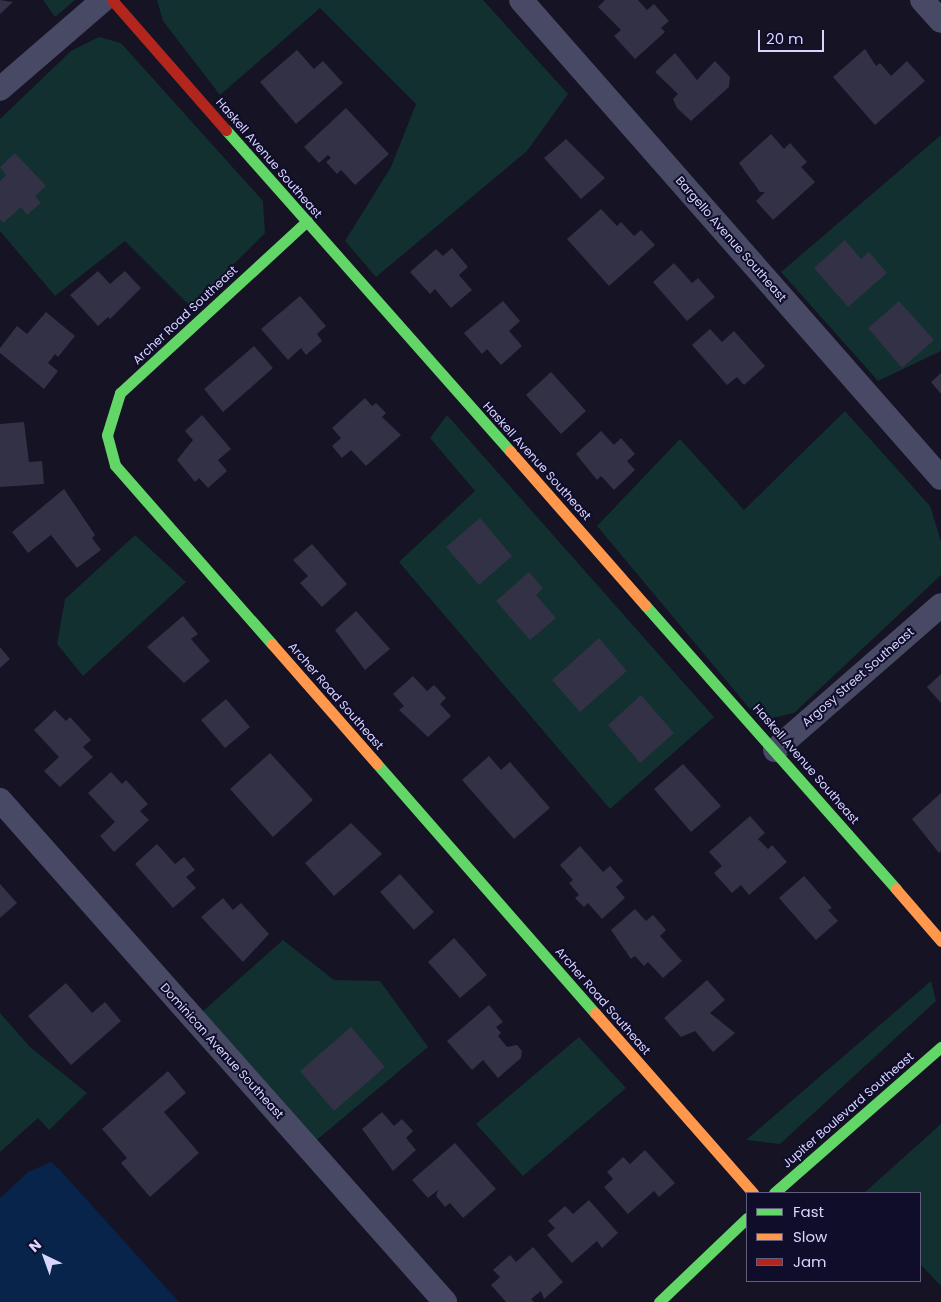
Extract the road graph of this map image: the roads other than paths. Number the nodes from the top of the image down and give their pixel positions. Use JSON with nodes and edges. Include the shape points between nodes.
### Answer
{"nodes":[{"id":1,"x":103,"y":0,"type":"edge"},
{"id":2,"x":112,"y":0,"type":"edge"},
{"id":3,"x":521,"y":0,"type":"edge"},
{"id":4,"x":922,"y":0,"type":"edge"},
{"id":5,"x":941,"y":21,"type":"edge"},
{"id":6,"x":0,"y":89,"type":"edge"},
{"id":7,"x":307,"y":221,"type":"junction"},
{"id":8,"x":941,"y":478,"type":"edge"},
{"id":9,"x":941,"y":605,"type":"edge"},
{"id":10,"x":776,"y":750,"type":"junction"},
{"id":11,"x":0,"y":800,"type":"edge"},
{"id":12,"x":941,"y":941,"type":"edge"},
{"id":13,"x":941,"y":1046,"type":"edge"},
{"id":14,"x":752,"y":1192,"type":"edge"},
{"id":15,"x":775,"y":1192,"type":"edge"},
{"id":16,"x":746,"y":1219,"type":"edge"},
{"id":17,"x":445,"y":1302,"type":"edge"},
{"id":18,"x":658,"y":1302,"type":"edge"}],
"edges":[{"from":1,"to":6,"type":"street"},
{"from":2,"to":7,"type":"street","name":"Haskell Avenue Southeast"},
{"from":3,"to":8,"type":"street","name":"Bargello Avenue Southeast"},
{"from":4,"to":5,"type":"street"},
{"from":7,"to":10,"type":"street","name":"Haskell Avenue Southeast"},
{"from":7,"to":14,"type":"street","name":"Archer Road Southeast","via":[[120,393],[107,435],[115,465]]},
{"from":9,"to":10,"type":"street","name":"Argosy Street Southeast"},
{"from":10,"to":12,"type":"street","name":"Haskell Avenue Southeast"},
{"from":11,"to":17,"type":"street","name":"Dominican Avenue Southeast"},
{"from":13,"to":15,"type":"street","name":"Jupiter Boulevard Southeast"},
{"from":16,"to":18,"type":"street"}]}
